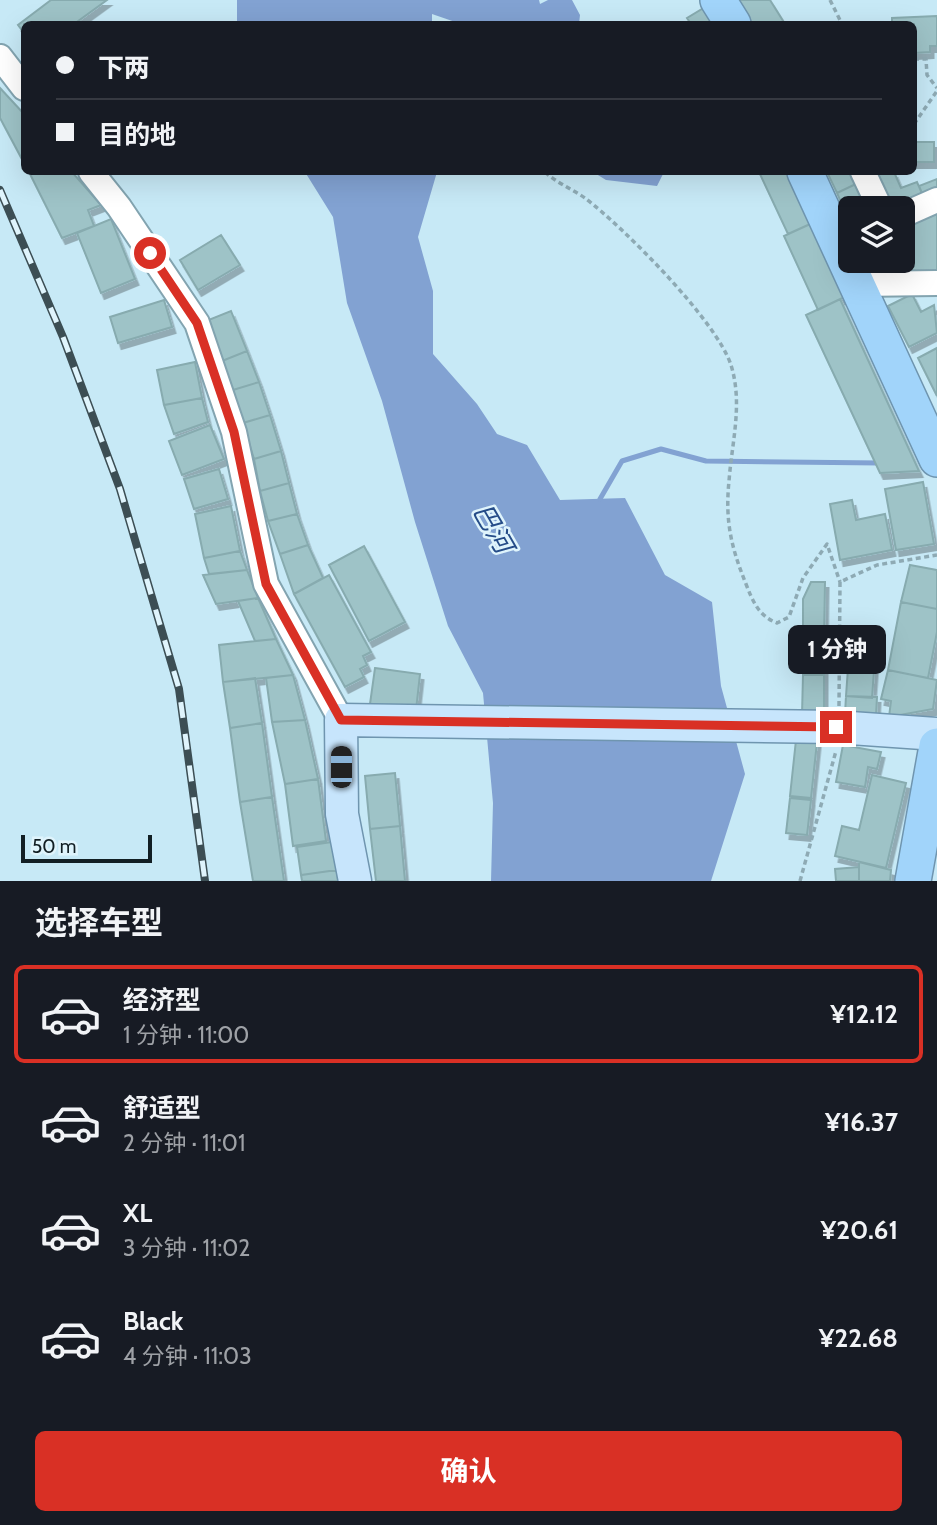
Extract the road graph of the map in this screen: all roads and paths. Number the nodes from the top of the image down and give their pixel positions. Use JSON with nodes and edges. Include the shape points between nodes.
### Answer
{"nodes":[{"id":1,"x":718,"y":0,"type":"edge"},
{"id":2,"x":830,"y":0,"type":"edge"},
{"id":3,"x":731,"y":21,"type":"edge"},
{"id":4,"x":840,"y":21,"type":"edge"},
{"id":5,"x":0,"y":57,"type":"edge"},
{"id":6,"x":917,"y":59,"type":"edge"},
{"id":7,"x":21,"y":84,"type":"edge"},
{"id":8,"x":937,"y":90,"type":"edge"},
{"id":9,"x":917,"y":117,"type":"edge"},
{"id":10,"x":93,"y":175,"type":"edge"},
{"id":11,"x":550,"y":175,"type":"edge"},
{"id":12,"x":806,"y":175,"type":"edge"},
{"id":13,"x":864,"y":175,"type":"edge"},
{"id":14,"x":874,"y":196,"type":"edge"},
{"id":15,"x":937,"y":200,"type":"edge"},
{"id":16,"x":915,"y":210,"type":"edge"},
{"id":17,"x":838,"y":238,"type":"edge"},
{"id":18,"x":855,"y":273,"type":"edge"},
{"id":19,"x":896,"y":273,"type":"edge"},
{"id":20,"x":937,"y":283,"type":"edge"},
{"id":21,"x":937,"y":459,"type":"edge"},
{"id":22,"x":937,"y":555,"type":"edge"},
{"id":23,"x":840,"y":582,"type":"junction"},
{"id":24,"x":341,"y":720,"type":"junction"},
{"id":25,"x":837,"y":729,"type":"junction"},
{"id":26,"x":937,"y":734,"type":"edge"},
{"id":27,"x":937,"y":746,"type":"edge"},
{"id":28,"x":922,"y":857,"type":"edge"},
{"id":29,"x":355,"y":881,"type":"edge"},
{"id":30,"x":800,"y":881,"type":"edge"}],
"edges":[{"from":1,"to":3,"type":"highway"},
{"from":2,"to":4,"type":"path"},
{"from":5,"to":7,"type":"street"},
{"from":6,"to":8,"type":"path","via":[[926,59]]},
{"from":8,"to":9,"type":"path"},
{"from":10,"to":24,"type":"street","via":[[197,323],[234,432],[266,584]]},
{"from":11,"to":23,"type":"path","via":[[586,199],[665,274],[716,335],[737,396],[729,481],[730,542],[763,618],[777,623],[789,617],[803,578],[827,544]]},
{"from":12,"to":17,"type":"highway"},
{"from":13,"to":14,"type":"street"},
{"from":15,"to":16,"type":"street"},
{"from":18,"to":21,"type":"highway"},
{"from":19,"to":20,"type":"street"},
{"from":22,"to":23,"type":"path","via":[[877,565]]},
{"from":23,"to":25,"type":"path"},
{"from":24,"to":25,"type":"main road"},
{"from":24,"to":29,"type":"main road","via":[[342,814]]},
{"from":25,"to":26,"type":"main road"},
{"from":25,"to":30,"type":"path"},
{"from":27,"to":28,"type":"highway"}]}
